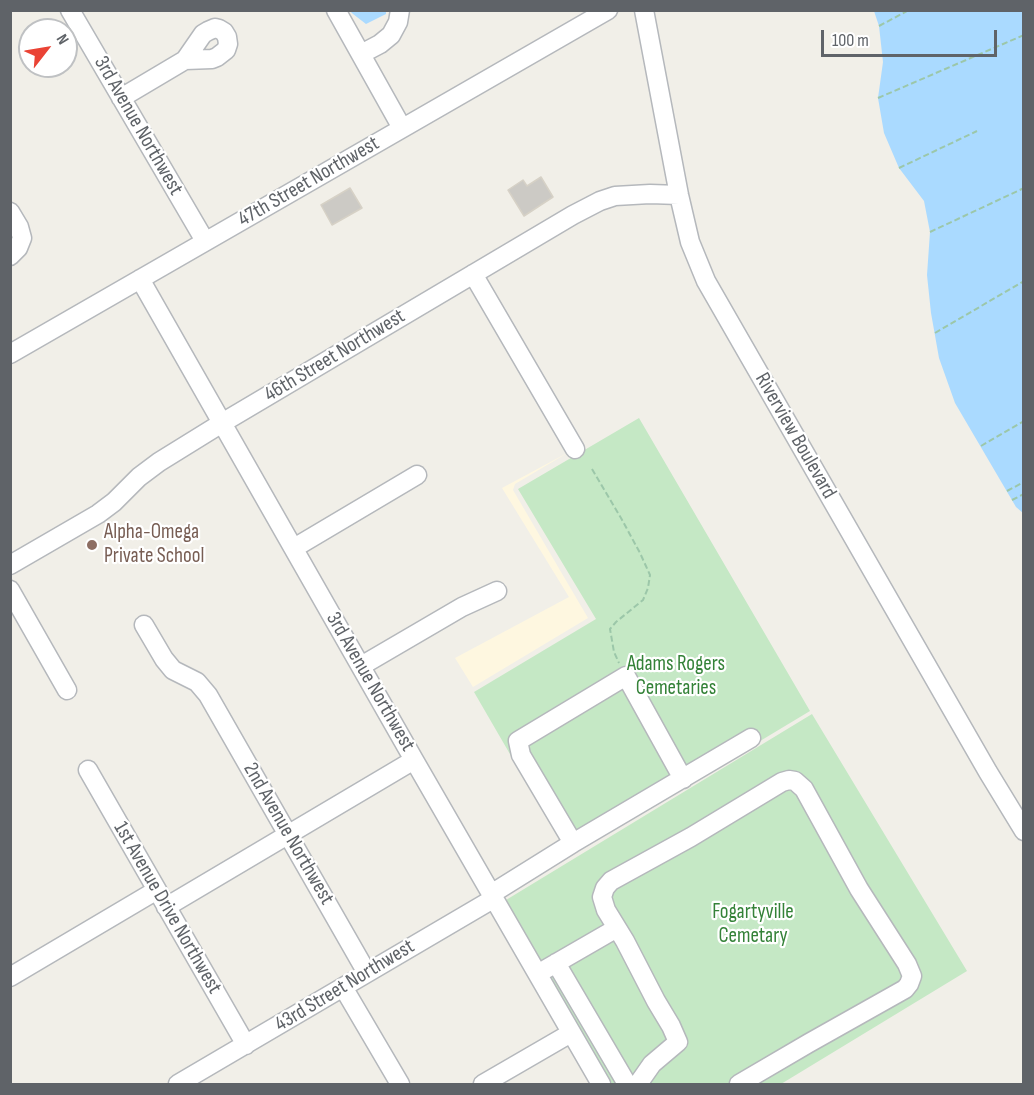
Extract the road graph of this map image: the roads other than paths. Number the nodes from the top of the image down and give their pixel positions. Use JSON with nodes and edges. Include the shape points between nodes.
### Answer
{"nodes":[{"id":1,"x":70,"y":10,"type":"edge"},
{"id":2,"x":336,"y":10,"type":"edge"},
{"id":3,"x":400,"y":10,"type":"edge"},
{"id":4,"x":608,"y":10,"type":"edge"},
{"id":5,"x":644,"y":10,"type":"edge"},
{"id":6,"x":366,"y":51,"type":"junction"},
{"id":7,"x":185,"y":60,"type":"dead end"},
{"id":8,"x":121,"y":98,"type":"junction"},
{"id":9,"x":408,"y":125,"type":"junction"},
{"id":10,"x":679,"y":195,"type":"junction"},
{"id":11,"x":10,"y":212,"type":"edge"},
{"id":12,"x":205,"y":241,"type":"junction"},
{"id":13,"x":16,"y":249,"type":"edge"},
{"id":14,"x":473,"y":274,"type":"junction"},
{"id":15,"x":140,"y":279,"type":"junction"},
{"id":16,"x":10,"y":354,"type":"edge"},
{"id":17,"x":222,"y":423,"type":"junction"},
{"id":18,"x":575,"y":449,"type":"dead end"},
{"id":19,"x":417,"y":475,"type":"dead end"},
{"id":20,"x":294,"y":548,"type":"junction"},
{"id":21,"x":10,"y":565,"type":"edge"},
{"id":22,"x":10,"y":590,"type":"edge"},
{"id":23,"x":496,"y":591,"type":"dead end"},
{"id":24,"x":144,"y":625,"type":"dead end"},
{"id":25,"x":361,"y":666,"type":"junction"},
{"id":26,"x":67,"y":690,"type":"dead end"},
{"id":27,"x":751,"y":738,"type":"dead end"},
{"id":28,"x":414,"y":760,"type":"junction"},
{"id":29,"x":88,"y":770,"type":"dead end"},
{"id":30,"x":683,"y":779,"type":"junction"},
{"id":31,"x":1023,"y":831,"type":"edge"},
{"id":32,"x":288,"y":835,"type":"junction"},
{"id":33,"x":573,"y":843,"type":"junction"},
{"id":34,"x":157,"y":890,"type":"junction"},
{"id":35,"x":494,"y":899,"type":"junction"},
{"id":36,"x":166,"y":907,"type":"junction"},
{"id":37,"x":617,"y":928,"type":"junction"},
{"id":38,"x":556,"y":963,"type":"junction"},
{"id":39,"x":367,"y":974,"type":"junction"},
{"id":40,"x":537,"y":974,"type":"junction"},
{"id":41,"x":10,"y":976,"type":"edge"},
{"id":42,"x":343,"y":987,"type":"junction"},
{"id":43,"x":571,"y":1033,"type":"junction"},
{"id":44,"x":246,"y":1045,"type":"junction"},
{"id":45,"x":199,"y":1079,"type":"edge"},
{"id":46,"x":178,"y":1084,"type":"edge"},
{"id":47,"x":400,"y":1084,"type":"edge"},
{"id":48,"x":483,"y":1084,"type":"edge"},
{"id":49,"x":601,"y":1084,"type":"edge"},
{"id":50,"x":627,"y":1084,"type":"edge"},
{"id":51,"x":638,"y":1084,"type":"edge"},
{"id":52,"x":739,"y":1084,"type":"edge"}],
"edges":[{"from":1,"to":8,"type":"street","name":"3rd Avenue Northwest"},
{"from":2,"to":6,"type":"street"},
{"from":3,"to":6,"type":"street","via":[[391,35]]},
{"from":4,"to":9,"type":"street","name":"47th Street Northwest"},
{"from":5,"to":10,"type":"street","name":"Riverview Boulevard"},
{"from":6,"to":9,"type":"street"},
{"from":7,"to":8,"type":"street"},
{"from":8,"to":12,"type":"street","name":"3rd Avenue Northwest"},
{"from":9,"to":12,"type":"street","name":"47th Street Northwest"},
{"from":10,"to":14,"type":"street","name":"46th Street Northwest","via":[[628,195],[600,201]]},
{"from":10,"to":31,"type":"street","name":"Riverview Boulevard","via":[[690,242],[706,281]]},
{"from":11,"to":13,"type":"street","via":[[22,238]]},
{"from":12,"to":15,"type":"street","name":"47th Street Northwest"},
{"from":14,"to":17,"type":"street","name":"46th Street Northwest"},
{"from":14,"to":18,"type":"street"},
{"from":15,"to":16,"type":"street","name":"47th Street Northwest"},
{"from":15,"to":17,"type":"street","name":"3rd Avenue Northwest"},
{"from":17,"to":20,"type":"street","name":"3rd Avenue Northwest"},
{"from":17,"to":21,"type":"street","name":"46th Street Northwest","via":[[159,462],[98,514]]},
{"from":19,"to":20,"type":"street"},
{"from":20,"to":25,"type":"street","name":"3rd Avenue Northwest"},
{"from":22,"to":26,"type":"street"},
{"from":23,"to":25,"type":"street","via":[[462,606]]},
{"from":24,"to":32,"type":"street","name":"2nd Avenue Northwest","via":[[173,670],[197,682],[208,695]]},
{"from":25,"to":28,"type":"street","name":"3rd Avenue Northwest"},
{"from":27,"to":30,"type":"street","name":"43rd Street Northwest"},
{"from":28,"to":32,"type":"street"},
{"from":28,"to":35,"type":"street","name":"3rd Avenue Northwest"},
{"from":29,"to":34,"type":"street","name":"1st Avenue Drive Northwest"},
{"from":30,"to":33,"type":"street","name":"43rd Street Northwest"},
{"from":30,"to":33,"type":"street","via":[[626,676],[518,741],[521,754]]},
{"from":32,"to":36,"type":"street"},
{"from":32,"to":39,"type":"street","name":"2nd Avenue Northwest"},
{"from":33,"to":35,"type":"street","name":"43rd Street Northwest","via":[[496,891]]},
{"from":34,"to":36,"type":"street","name":"1st Avenue Drive Northwest"},
{"from":34,"to":41,"type":"street"},
{"from":35,"to":39,"type":"street","name":"43rd Street Northwest"},
{"from":35,"to":40,"type":"street","name":"3rd Avenue Northwest"},
{"from":36,"to":44,"type":"street","name":"1st Avenue Drive Northwest"},
{"from":37,"to":38,"type":"street"},
{"from":37,"to":51,"type":"street","via":[[678,1042],[652,1064]]},
{"from":37,"to":52,"type":"street","via":[[602,897],[611,881],[782,782],[789,780],[804,789],[912,976],[905,989]]},
{"from":38,"to":40,"type":"street"},
{"from":38,"to":50,"type":"street"},
{"from":39,"to":42,"type":"street","name":"43rd Street Northwest"},
{"from":40,"to":43,"type":"street","name":"3rd Avenue Northwest"},
{"from":42,"to":44,"type":"street","name":"43rd Street Northwest"},
{"from":42,"to":47,"type":"street"},
{"from":43,"to":48,"type":"street"},
{"from":43,"to":49,"type":"street","name":"3rd Avenue Northwest"},
{"from":44,"to":45,"type":"street","name":"43rd Street Northwest"},
{"from":45,"to":46,"type":"street","name":"43rd Street Northwest"}]}
